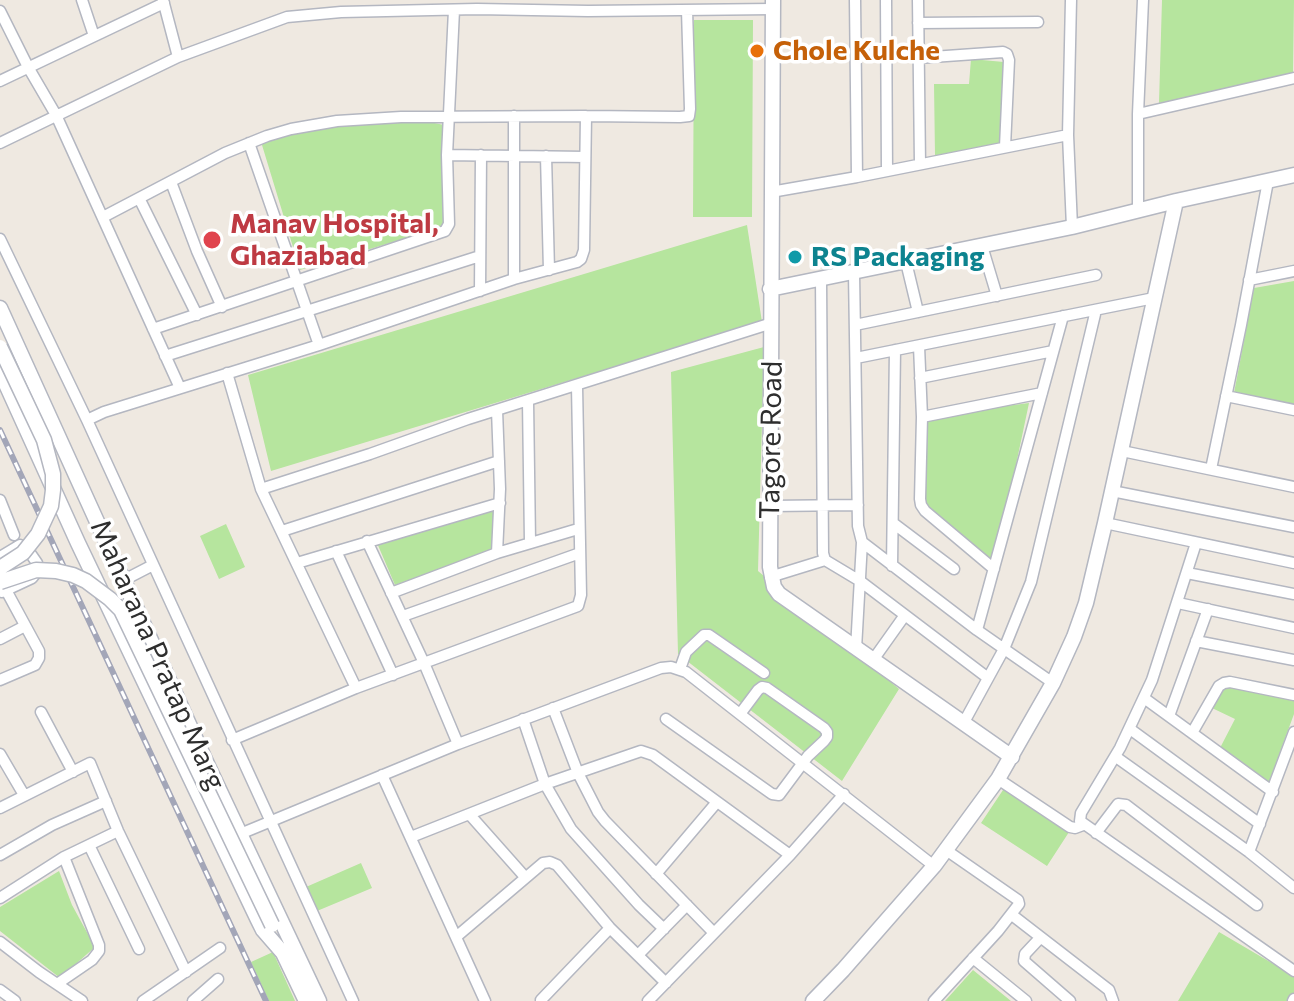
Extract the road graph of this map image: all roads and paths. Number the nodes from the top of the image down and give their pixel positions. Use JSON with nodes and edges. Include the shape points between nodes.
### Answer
{"nodes":[{"id":1,"x":82,"y":0,"type":"edge"},
{"id":2,"x":855,"y":0,"type":"edge"},
{"id":3,"x":886,"y":0,"type":"edge"},
{"id":4,"x":918,"y":0,"type":"edge"},
{"id":5,"x":1071,"y":0,"type":"edge"},
{"id":6,"x":1143,"y":0,"type":"edge"},
{"id":7,"x":164,"y":1,"type":"edge"},
{"id":8,"x":773,"y":5,"type":"edge"},
{"id":9,"x":341,"y":6,"type":"edge"},
{"id":10,"x":588,"y":6,"type":"edge"},
{"id":11,"x":454,"y":10,"type":"junction"},
{"id":12,"x":687,"y":10,"type":"junction"},
{"id":13,"x":0,"y":11,"type":"edge"},
{"id":14,"x":1038,"y":22,"type":"dead end"},
{"id":15,"x":918,"y":23,"type":"junction"},
{"id":16,"x":94,"y":36,"type":"junction"},
{"id":17,"x":178,"y":57,"type":"junction"},
{"id":18,"x":918,"y":58,"type":"junction"},
{"id":19,"x":28,"y":67,"type":"junction"},
{"id":20,"x":1294,"y":78,"type":"edge"},
{"id":21,"x":0,"y":81,"type":"edge"},
{"id":22,"x":1138,"y":114,"type":"junction"},
{"id":23,"x":56,"y":115,"type":"junction"},
{"id":24,"x":449,"y":116,"type":"junction"},
{"id":25,"x":514,"y":116,"type":"junction"},
{"id":26,"x":586,"y":116,"type":"junction"},
{"id":27,"x":1068,"y":135,"type":"junction"},
{"id":28,"x":0,"y":143,"type":"edge"},
{"id":29,"x":249,"y":143,"type":"junction"},
{"id":30,"x":1005,"y":147,"type":"junction"},
{"id":31,"x":447,"y":155,"type":"junction"},
{"id":32,"x":481,"y":155,"type":"junction"},
{"id":33,"x":514,"y":155,"type":"junction"},
{"id":34,"x":546,"y":156,"type":"junction"},
{"id":35,"x":585,"y":157,"type":"junction"},
{"id":36,"x":920,"y":164,"type":"junction"},
{"id":37,"x":887,"y":171,"type":"junction"},
{"id":38,"x":1294,"y":175,"type":"edge"},
{"id":39,"x":857,"y":177,"type":"junction"},
{"id":40,"x":1268,"y":181,"type":"junction"},
{"id":41,"x":171,"y":182,"type":"junction"},
{"id":42,"x":771,"y":192,"type":"junction"},
{"id":43,"x":139,"y":198,"type":"junction"},
{"id":44,"x":1176,"y":201,"type":"junction"},
{"id":45,"x":1138,"y":210,"type":"junction"},
{"id":46,"x":103,"y":217,"type":"junction"},
{"id":47,"x":1072,"y":227,"type":"junction"},
{"id":48,"x":0,"y":239,"type":"edge"},
{"id":49,"x":982,"y":246,"type":"junction"},
{"id":50,"x":480,"y":256,"type":"junction"},
{"id":51,"x":906,"y":262,"type":"junction"},
{"id":52,"x":549,"y":270,"type":"junction"},
{"id":53,"x":1294,"y":271,"type":"edge"},
{"id":54,"x":854,"y":273,"type":"junction"},
{"id":55,"x":1096,"y":275,"type":"dead end"},
{"id":56,"x":514,"y":279,"type":"junction"},
{"id":57,"x":821,"y":279,"type":"junction"},
{"id":58,"x":1249,"y":280,"type":"junction"},
{"id":59,"x":297,"y":281,"type":"junction"},
{"id":60,"x":770,"y":289,"type":"junction"},
{"id":61,"x":480,"y":291,"type":"junction"},
{"id":62,"x":997,"y":296,"type":"junction"},
{"id":63,"x":1154,"y":298,"type":"junction"},
{"id":64,"x":222,"y":307,"type":"junction"},
{"id":65,"x":0,"y":308,"type":"edge"},
{"id":66,"x":307,"y":310,"type":"junction"},
{"id":67,"x":1096,"y":310,"type":"junction"},
{"id":68,"x":918,"y":312,"type":"junction"},
{"id":69,"x":197,"y":315,"type":"junction"},
{"id":70,"x":1063,"y":316,"type":"junction"},
{"id":71,"x":772,"y":323,"type":"junction"},
{"id":72,"x":855,"y":325,"type":"junction"},
{"id":73,"x":153,"y":329,"type":"junction"},
{"id":74,"x":319,"y":345,"type":"junction"},
{"id":75,"x":919,"y":346,"type":"junction"},
{"id":76,"x":0,"y":347,"type":"edge"},
{"id":77,"x":895,"y":350,"type":"junction"},
{"id":78,"x":1053,"y":351,"type":"junction"},
{"id":79,"x":165,"y":356,"type":"junction"},
{"id":80,"x":856,"y":358,"type":"junction"},
{"id":81,"x":0,"y":371,"type":"edge"},
{"id":82,"x":227,"y":373,"type":"junction"},
{"id":83,"x":920,"y":378,"type":"junction"},
{"id":84,"x":577,"y":386,"type":"junction"},
{"id":85,"x":180,"y":388,"type":"junction"},
{"id":86,"x":1042,"y":393,"type":"junction"},
{"id":87,"x":1226,"y":396,"type":"junction"},
{"id":88,"x":528,"y":401,"type":"junction"},
{"id":89,"x":497,"y":410,"type":"junction"},
{"id":90,"x":1294,"y":410,"type":"edge"},
{"id":91,"x":922,"y":417,"type":"junction"},
{"id":92,"x":87,"y":420,"type":"junction"},
{"id":93,"x":1122,"y":451,"type":"junction"},
{"id":94,"x":499,"y":461,"type":"junction"},
{"id":95,"x":1211,"y":469,"type":"junction"},
{"id":96,"x":1294,"y":487,"type":"edge"},
{"id":97,"x":261,"y":489,"type":"junction"},
{"id":98,"x":1112,"y":491,"type":"junction"},
{"id":99,"x":0,"y":500,"type":"edge"},
{"id":100,"x":500,"y":503,"type":"junction"},
{"id":101,"x":823,"y":505,"type":"junction"},
{"id":102,"x":858,"y":505,"type":"junction"},
{"id":103,"x":770,"y":506,"type":"junction"},
{"id":104,"x":893,"y":523,"type":"junction"},
{"id":105,"x":1105,"y":523,"type":"junction"},
{"id":106,"x":1294,"y":527,"type":"edge"},
{"id":107,"x":578,"y":529,"type":"junction"},
{"id":108,"x":282,"y":531,"type":"junction"},
{"id":109,"x":14,"y":535,"type":"dead end"},
{"id":110,"x":367,"y":541,"type":"junction"},
{"id":111,"x":530,"y":542,"type":"junction"},
{"id":112,"x":862,"y":542,"type":"junction"},
{"id":113,"x":1196,"y":543,"type":"junction"},
{"id":114,"x":336,"y":551,"type":"junction"},
{"id":115,"x":497,"y":553,"type":"junction"},
{"id":116,"x":580,"y":553,"type":"junction"},
{"id":117,"x":0,"y":557,"type":"edge"},
{"id":118,"x":825,"y":560,"type":"junction"},
{"id":119,"x":297,"y":563,"type":"junction"},
{"id":120,"x":1294,"y":563,"type":"edge"},
{"id":121,"x":153,"y":565,"type":"junction"},
{"id":122,"x":892,"y":566,"type":"junction"},
{"id":123,"x":0,"y":568,"type":"edge"},
{"id":124,"x":954,"y":569,"type":"dead end"},
{"id":125,"x":994,"y":569,"type":"junction"},
{"id":126,"x":1187,"y":573,"type":"junction"},
{"id":127,"x":770,"y":577,"type":"junction"},
{"id":128,"x":124,"y":580,"type":"junction"},
{"id":129,"x":860,"y":581,"type":"junction"},
{"id":130,"x":2,"y":586,"type":"edge"},
{"id":131,"x":391,"y":593,"type":"junction"},
{"id":132,"x":1294,"y":594,"type":"edge"},
{"id":133,"x":1178,"y":603,"type":"junction"},
{"id":134,"x":135,"y":604,"type":"junction"},
{"id":135,"x":1208,"y":609,"type":"junction"},
{"id":136,"x":113,"y":615,"type":"junction"},
{"id":137,"x":905,"y":615,"type":"junction"},
{"id":138,"x":403,"y":616,"type":"junction"},
{"id":139,"x":25,"y":626,"type":"junction"},
{"id":140,"x":1294,"y":628,"type":"edge"},
{"id":141,"x":977,"y":630,"type":"junction"},
{"id":142,"x":0,"y":639,"type":"edge"},
{"id":143,"x":1196,"y":641,"type":"junction"},
{"id":144,"x":856,"y":649,"type":"junction"},
{"id":145,"x":1004,"y":649,"type":"junction"},
{"id":146,"x":873,"y":660,"type":"junction"},
{"id":147,"x":1294,"y":660,"type":"edge"},
{"id":148,"x":424,"y":663,"type":"junction"},
{"id":149,"x":680,"y":669,"type":"junction"},
{"id":150,"x":764,"y":673,"type":"dead end"},
{"id":151,"x":393,"y":675,"type":"junction"},
{"id":152,"x":988,"y":678,"type":"junction"},
{"id":153,"x":0,"y":680,"type":"edge"},
{"id":154,"x":1053,"y":683,"type":"junction"},
{"id":155,"x":356,"y":688,"type":"junction"},
{"id":156,"x":1294,"y":695,"type":"edge"},
{"id":157,"x":1144,"y":698,"type":"junction"},
{"id":158,"x":553,"y":708,"type":"junction"},
{"id":159,"x":41,"y":712,"type":"dead end"},
{"id":160,"x":740,"y":714,"type":"junction"},
{"id":161,"x":1169,"y":716,"type":"junction"},
{"id":162,"x":523,"y":719,"type":"junction"},
{"id":163,"x":666,"y":719,"type":"dead end"},
{"id":164,"x":963,"y":724,"type":"junction"},
{"id":165,"x":1130,"y":729,"type":"junction"},
{"id":166,"x":1294,"y":732,"type":"edge"},
{"id":167,"x":1192,"y":733,"type":"junction"},
{"id":168,"x":232,"y":740,"type":"junction"},
{"id":169,"x":458,"y":744,"type":"junction"},
{"id":170,"x":0,"y":754,"type":"edge"},
{"id":171,"x":1012,"y":757,"type":"junction"},
{"id":172,"x":1116,"y":757,"type":"junction"},
{"id":173,"x":803,"y":763,"type":"junction"},
{"id":174,"x":73,"y":772,"type":"junction"},
{"id":175,"x":578,"y":773,"type":"junction"},
{"id":176,"x":382,"y":775,"type":"junction"},
{"id":177,"x":998,"y":779,"type":"junction"},
{"id":178,"x":545,"y":784,"type":"junction"},
{"id":179,"x":1273,"y":792,"type":"junction"},
{"id":180,"x":844,"y":794,"type":"junction"},
{"id":181,"x":24,"y":795,"type":"junction"},
{"id":182,"x":106,"y":801,"type":"junction"},
{"id":183,"x":717,"y":802,"type":"junction"},
{"id":184,"x":0,"y":808,"type":"edge"},
{"id":185,"x":470,"y":815,"type":"junction"},
{"id":186,"x":270,"y":822,"type":"junction"},
{"id":187,"x":1260,"y":824,"type":"junction"},
{"id":188,"x":1083,"y":825,"type":"junction"},
{"id":189,"x":118,"y":831,"type":"junction"},
{"id":190,"x":1096,"y":833,"type":"junction"},
{"id":191,"x":240,"y":834,"type":"junction"},
{"id":192,"x":411,"y":837,"type":"junction"},
{"id":193,"x":89,"y":845,"type":"junction"},
{"id":194,"x":946,"y":850,"type":"junction"},
{"id":195,"x":1249,"y":852,"type":"junction"},
{"id":196,"x":0,"y":855,"type":"edge"},
{"id":197,"x":790,"y":855,"type":"junction"},
{"id":198,"x":64,"y":857,"type":"junction"},
{"id":199,"x":934,"y":866,"type":"junction"},
{"id":200,"x":656,"y":874,"type":"junction"},
{"id":201,"x":525,"y":877,"type":"junction"},
{"id":202,"x":1294,"y":888,"type":"edge"},
{"id":203,"x":0,"y":898,"type":"edge"},
{"id":204,"x":687,"y":905,"type":"junction"},
{"id":205,"x":1257,"y":905,"type":"dead end"},
{"id":206,"x":1012,"y":915,"type":"junction"},
{"id":207,"x":610,"y":928,"type":"junction"},
{"id":208,"x":664,"y":929,"type":"junction"},
{"id":209,"x":714,"y":933,"type":"junction"},
{"id":210,"x":456,"y":937,"type":"junction"},
{"id":211,"x":1040,"y":938,"type":"junction"},
{"id":212,"x":0,"y":942,"type":"edge"},
{"id":213,"x":220,"y":948,"type":"dead end"},
{"id":214,"x":279,"y":948,"type":"junction"},
{"id":215,"x":139,"y":949,"type":"dead end"},
{"id":216,"x":638,"y":955,"type":"junction"},
{"id":217,"x":973,"y":958,"type":"junction"},
{"id":218,"x":1294,"y":971,"type":"edge"},
{"id":219,"x":186,"y":972,"type":"junction"},
{"id":220,"x":218,"y":979,"type":"dead end"},
{"id":221,"x":666,"y":983,"type":"junction"},
{"id":222,"x":57,"y":984,"type":"junction"},
{"id":223,"x":0,"y":990,"type":"edge"},
{"id":224,"x":541,"y":1000,"type":"edge"},
{"id":225,"x":15,"y":1001,"type":"edge"},
{"id":226,"x":82,"y":1001,"type":"edge"},
{"id":227,"x":143,"y":1001,"type":"edge"},
{"id":228,"x":193,"y":1001,"type":"edge"},
{"id":229,"x":306,"y":1001,"type":"edge"},
{"id":230,"x":319,"y":1001,"type":"edge"},
{"id":231,"x":353,"y":1001,"type":"edge"},
{"id":232,"x":485,"y":1001,"type":"edge"},
{"id":233,"x":648,"y":1001,"type":"edge"},
{"id":234,"x":813,"y":1001,"type":"edge"},
{"id":235,"x":934,"y":1001,"type":"edge"},
{"id":236,"x":1026,"y":1001,"type":"edge"},
{"id":237,"x":1070,"y":1001,"type":"edge"},
{"id":238,"x":1113,"y":1001,"type":"edge"}],
"edges":[{"from":1,"to":16,"type":"street"},
{"from":2,"to":39,"type":"street"},
{"from":3,"to":37,"type":"street"},
{"from":4,"to":15,"type":"street"},
{"from":5,"to":27,"type":"street"},
{"from":6,"to":22,"type":"street"},
{"from":7,"to":16,"type":"street"},
{"from":7,"to":17,"type":"street"},
{"from":8,"to":12,"type":"street"},
{"from":8,"to":42,"type":"street","name":"Tagore Road"},
{"from":9,"to":11,"type":"street"},
{"from":9,"to":17,"type":"street","via":[[287,17]]},
{"from":10,"to":11,"type":"street"},
{"from":10,"to":12,"type":"street"},
{"from":11,"to":24,"type":"street"},
{"from":12,"to":26,"type":"street","via":[[689,116]]},
{"from":13,"to":19,"type":"street"},
{"from":14,"to":15,"type":"street"},
{"from":15,"to":18,"type":"street"},
{"from":16,"to":19,"type":"street"},
{"from":17,"to":23,"type":"street"},
{"from":18,"to":30,"type":"street","via":[[1007,54]]},
{"from":18,"to":36,"type":"street"},
{"from":19,"to":21,"type":"street"},
{"from":19,"to":23,"type":"street"},
{"from":20,"to":22,"type":"street"},
{"from":22,"to":45,"type":"street"},
{"from":23,"to":28,"type":"street"},
{"from":23,"to":46,"type":"street"},
{"from":24,"to":25,"type":"street"},
{"from":24,"to":29,"type":"street","via":[[337,121]]},
{"from":24,"to":31,"type":"street"},
{"from":25,"to":26,"type":"street"},
{"from":25,"to":33,"type":"street"},
{"from":26,"to":35,"type":"street"},
{"from":27,"to":30,"type":"street"},
{"from":27,"to":47,"type":"street"},
{"from":29,"to":41,"type":"street"},
{"from":29,"to":59,"type":"street"},
{"from":30,"to":36,"type":"street"},
{"from":31,"to":32,"type":"street"},
{"from":31,"to":59,"type":"street","via":[[445,231]]},
{"from":32,"to":33,"type":"street"},
{"from":32,"to":50,"type":"street"},
{"from":33,"to":34,"type":"street"},
{"from":33,"to":56,"type":"street"},
{"from":34,"to":35,"type":"street"},
{"from":34,"to":52,"type":"street"},
{"from":35,"to":52,"type":"street","via":[[583,255]]},
{"from":36,"to":37,"type":"street"},
{"from":37,"to":39,"type":"street"},
{"from":38,"to":40,"type":"street"},
{"from":39,"to":42,"type":"street"},
{"from":40,"to":44,"type":"street"},
{"from":40,"to":58,"type":"street"},
{"from":41,"to":43,"type":"street"},
{"from":41,"to":64,"type":"street"},
{"from":42,"to":60,"type":"street","name":"Tagore Road"},
{"from":43,"to":46,"type":"street"},
{"from":43,"to":69,"type":"street"},
{"from":44,"to":45,"type":"street"},
{"from":44,"to":63,"type":"street"},
{"from":45,"to":47,"type":"street"},
{"from":46,"to":73,"type":"street"},
{"from":47,"to":49,"type":"street"},
{"from":48,"to":92,"type":"street"},
{"from":49,"to":51,"type":"street"},
{"from":49,"to":62,"type":"street"},
{"from":50,"to":61,"type":"street"},
{"from":50,"to":66,"type":"street"},
{"from":51,"to":54,"type":"street"},
{"from":51,"to":68,"type":"street"},
{"from":52,"to":56,"type":"street"},
{"from":53,"to":58,"type":"street"},
{"from":54,"to":57,"type":"street"},
{"from":54,"to":72,"type":"street"},
{"from":55,"to":62,"type":"street"},
{"from":56,"to":61,"type":"street"},
{"from":57,"to":60,"type":"street"},
{"from":57,"to":101,"type":"street"},
{"from":58,"to":87,"type":"street"},
{"from":59,"to":64,"type":"street"},
{"from":59,"to":66,"type":"street"},
{"from":60,"to":71,"type":"street","name":"Tagore Road"},
{"from":61,"to":74,"type":"street"},
{"from":62,"to":68,"type":"street"},
{"from":63,"to":67,"type":"street"},
{"from":63,"to":93,"type":"street"},
{"from":64,"to":69,"type":"street"},
{"from":65,"to":128,"type":"street","name":"Maharana Pratap Marg"},
{"from":66,"to":74,"type":"street"},
{"from":66,"to":79,"type":"street"},
{"from":67,"to":70,"type":"street"},
{"from":67,"to":145,"type":"street","via":[[1035,569]]},
{"from":68,"to":72,"type":"street"},
{"from":69,"to":73,"type":"street"},
{"from":70,"to":75,"type":"street"},
{"from":70,"to":78,"type":"street"},
{"from":71,"to":84,"type":"street"},
{"from":71,"to":103,"type":"street","name":"Tagore Road"},
{"from":72,"to":80,"type":"street"},
{"from":73,"to":79,"type":"street"},
{"from":74,"to":82,"type":"street"},
{"from":75,"to":77,"type":"street"},
{"from":75,"to":83,"type":"street"},
{"from":76,"to":123,"type":"street","bridge":true,"via":[[47,449],[53,490],[38,534],[23,553]]},
{"from":77,"to":80,"type":"street"},
{"from":77,"to":104,"type":"street"},
{"from":78,"to":83,"type":"street"},
{"from":78,"to":86,"type":"street"},
{"from":79,"to":85,"type":"street"},
{"from":80,"to":102,"type":"street"},
{"from":81,"to":136,"type":"street","name":"Maharana Pratap Marg"},
{"from":82,"to":85,"type":"street"},
{"from":82,"to":97,"type":"street"},
{"from":83,"to":91,"type":"street"},
{"from":84,"to":88,"type":"street"},
{"from":84,"to":107,"type":"street"},
{"from":85,"to":92,"type":"street"},
{"from":86,"to":91,"type":"street"},
{"from":86,"to":125,"type":"street"},
{"from":87,"to":90,"type":"street"},
{"from":87,"to":95,"type":"street"},
{"from":88,"to":89,"type":"street"},
{"from":88,"to":111,"type":"street"},
{"from":89,"to":94,"type":"street"},
{"from":89,"to":97,"type":"street"},
{"from":91,"to":125,"type":"street","via":[[921,505]]},
{"from":92,"to":121,"type":"street"},
{"from":93,"to":95,"type":"street"},
{"from":93,"to":98,"type":"street"},
{"from":94,"to":100,"type":"street"},
{"from":94,"to":108,"type":"street"},
{"from":95,"to":96,"type":"street"},
{"from":97,"to":108,"type":"street"},
{"from":98,"to":105,"type":"street"},
{"from":98,"to":106,"type":"street"},
{"from":99,"to":109,"type":"street"},
{"from":100,"to":110,"type":"street"},
{"from":100,"to":115,"type":"street"},
{"from":101,"to":102,"type":"street"},
{"from":101,"to":103,"type":"street"},
{"from":101,"to":118,"type":"street"},
{"from":102,"to":112,"type":"street"},
{"from":103,"to":127,"type":"street","name":"Tagore Road"},
{"from":104,"to":122,"type":"street"},
{"from":104,"to":124,"type":"street"},
{"from":105,"to":113,"type":"street"},
{"from":105,"to":154,"type":"street","via":[[1086,603]]},
{"from":107,"to":111,"type":"street"},
{"from":107,"to":116,"type":"street"},
{"from":108,"to":119,"type":"street"},
{"from":110,"to":114,"type":"street"},
{"from":110,"to":131,"type":"street"},
{"from":111,"to":115,"type":"street"},
{"from":112,"to":122,"type":"street"},
{"from":112,"to":129,"type":"street"},
{"from":113,"to":120,"type":"street"},
{"from":113,"to":126,"type":"street"},
{"from":114,"to":119,"type":"street"},
{"from":114,"to":151,"type":"street"},
{"from":115,"to":131,"type":"street"},
{"from":116,"to":138,"type":"street"},
{"from":116,"to":148,"type":"street","via":[[578,606]]},
{"from":117,"to":130,"type":"street","via":[[20,545],[37,563],[32,578]]},
{"from":118,"to":127,"type":"street"},
{"from":118,"to":129,"type":"street"},
{"from":119,"to":155,"type":"street"},
{"from":121,"to":128,"type":"street"},
{"from":121,"to":168,"type":"street"},
{"from":122,"to":141,"type":"street"},
{"from":125,"to":141,"type":"street"},
{"from":126,"to":132,"type":"street"},
{"from":126,"to":133,"type":"street"},
{"from":127,"to":144,"type":"street","via":[[779,594]]},
{"from":128,"to":134,"type":"street","name":"Maharana Pratap Marg"},
{"from":129,"to":137,"type":"street"},
{"from":129,"to":144,"type":"street"},
{"from":130,"to":139,"type":"street"},
{"from":130,"to":214,"type":"street","bridge":true,"via":[[36,570],[56,571],[86,581],[121,610]]},
{"from":131,"to":138,"type":"street"},
{"from":133,"to":135,"type":"street"},
{"from":133,"to":157,"type":"street"},
{"from":134,"to":136,"type":"street"},
{"from":134,"to":191,"type":"street","name":"Maharana Pratap Marg"},
{"from":135,"to":140,"type":"street"},
{"from":135,"to":143,"type":"street"},
{"from":136,"to":214,"type":"street","name":"Maharana Pratap Marg","via":[[258,920]]},
{"from":137,"to":146,"type":"street"},
{"from":137,"to":152,"type":"street"},
{"from":138,"to":148,"type":"street"},
{"from":139,"to":142,"type":"street"},
{"from":139,"to":153,"type":"street","via":[[39,658],[35,665]]},
{"from":141,"to":145,"type":"street"},
{"from":143,"to":147,"type":"street"},
{"from":143,"to":161,"type":"street"},
{"from":144,"to":146,"type":"street"},
{"from":145,"to":152,"type":"street"},
{"from":145,"to":154,"type":"street"},
{"from":146,"to":164,"type":"street"},
{"from":148,"to":151,"type":"street"},
{"from":148,"to":169,"type":"street"},
{"from":149,"to":150,"type":"street","via":[[686,652],[709,635]]},
{"from":149,"to":158,"type":"street","via":[[661,668]]},
{"from":149,"to":160,"type":"street"},
{"from":151,"to":155,"type":"street"},
{"from":152,"to":164,"type":"street"},
{"from":154,"to":171,"type":"street"},
{"from":155,"to":168,"type":"street"},
{"from":156,"to":167,"type":"street","via":[[1224,683]]},
{"from":157,"to":161,"type":"street"},
{"from":157,"to":165,"type":"street"},
{"from":158,"to":162,"type":"street"},
{"from":158,"to":175,"type":"street"},
{"from":159,"to":174,"type":"street"},
{"from":160,"to":173,"type":"street"},
{"from":160,"to":173,"type":"street","via":[[762,687],[824,728],[827,737]]},
{"from":161,"to":167,"type":"street"},
{"from":162,"to":169,"type":"street"},
{"from":162,"to":178,"type":"street"},
{"from":163,"to":173,"type":"street","via":[[776,796]]},
{"from":164,"to":171,"type":"street"},
{"from":165,"to":172,"type":"street"},
{"from":165,"to":187,"type":"street"},
{"from":166,"to":179,"type":"street"},
{"from":167,"to":179,"type":"street"},
{"from":168,"to":186,"type":"street"},
{"from":169,"to":176,"type":"street"},
{"from":170,"to":181,"type":"street"},
{"from":171,"to":177,"type":"street"},
{"from":172,"to":188,"type":"street","via":[[1081,813]]},
{"from":172,"to":195,"type":"street"},
{"from":173,"to":180,"type":"street"},
{"from":174,"to":181,"type":"street"},
{"from":174,"to":182,"type":"street","via":[[90,763]]},
{"from":175,"to":178,"type":"street"},
{"from":175,"to":183,"type":"street","via":[[647,753]]},
{"from":175,"to":200,"type":"street","via":[[598,812]]},
{"from":176,"to":186,"type":"street"},
{"from":176,"to":192,"type":"street"},
{"from":177,"to":188,"type":"street","via":[[1070,827]]},
{"from":177,"to":194,"type":"street"},
{"from":178,"to":185,"type":"street"},
{"from":178,"to":208,"type":"street","via":[[571,829]]},
{"from":179,"to":187,"type":"street"},
{"from":180,"to":197,"type":"street"},
{"from":180,"to":199,"type":"street"},
{"from":181,"to":184,"type":"street"},
{"from":182,"to":189,"type":"street"},
{"from":182,"to":196,"type":"street"},
{"from":183,"to":197,"type":"street"},
{"from":183,"to":200,"type":"street"},
{"from":185,"to":192,"type":"street"},
{"from":185,"to":201,"type":"street"},
{"from":186,"to":191,"type":"street"},
{"from":186,"to":231,"type":"street"},
{"from":187,"to":195,"type":"street"},
{"from":188,"to":190,"type":"street"},
{"from":189,"to":193,"type":"street"},
{"from":189,"to":219,"type":"street"},
{"from":190,"to":205,"type":"street","via":[[1118,804],[1126,805]]},
{"from":190,"to":218,"type":"street"},
{"from":191,"to":230,"type":"street","name":"Maharana Pratap Marg"},
{"from":192,"to":210,"type":"street"},
{"from":193,"to":198,"type":"street"},
{"from":193,"to":215,"type":"street"},
{"from":194,"to":199,"type":"street"},
{"from":194,"to":206,"type":"street","via":[[1018,900]]},
{"from":195,"to":202,"type":"street"},
{"from":197,"to":209,"type":"street"},
{"from":198,"to":203,"type":"street"},
{"from":198,"to":222,"type":"street","via":[[99,951]]},
{"from":199,"to":234,"type":"street"},
{"from":200,"to":204,"type":"street"},
{"from":201,"to":207,"type":"street","via":[[543,863],[557,865]]},
{"from":201,"to":210,"type":"street"},
{"from":204,"to":208,"type":"street"},
{"from":204,"to":209,"type":"street"},
{"from":206,"to":211,"type":"street"},
{"from":206,"to":217,"type":"street"},
{"from":207,"to":216,"type":"street"},
{"from":207,"to":224,"type":"street"},
{"from":208,"to":216,"type":"street"},
{"from":209,"to":221,"type":"street"},
{"from":210,"to":232,"type":"street"},
{"from":211,"to":237,"type":"street","via":[[1024,961]]},
{"from":211,"to":238,"type":"street","via":[[1109,990]]},
{"from":212,"to":222,"type":"street"},
{"from":213,"to":219,"type":"street"},
{"from":214,"to":229,"type":"street","name":"Maharana Pratap Marg"},
{"from":216,"to":221,"type":"street"},
{"from":217,"to":235,"type":"street"},
{"from":217,"to":236,"type":"street"},
{"from":219,"to":227,"type":"street"},
{"from":220,"to":228,"type":"street"},
{"from":221,"to":233,"type":"street"},
{"from":222,"to":226,"type":"street"},
{"from":223,"to":225,"type":"street"}]}
